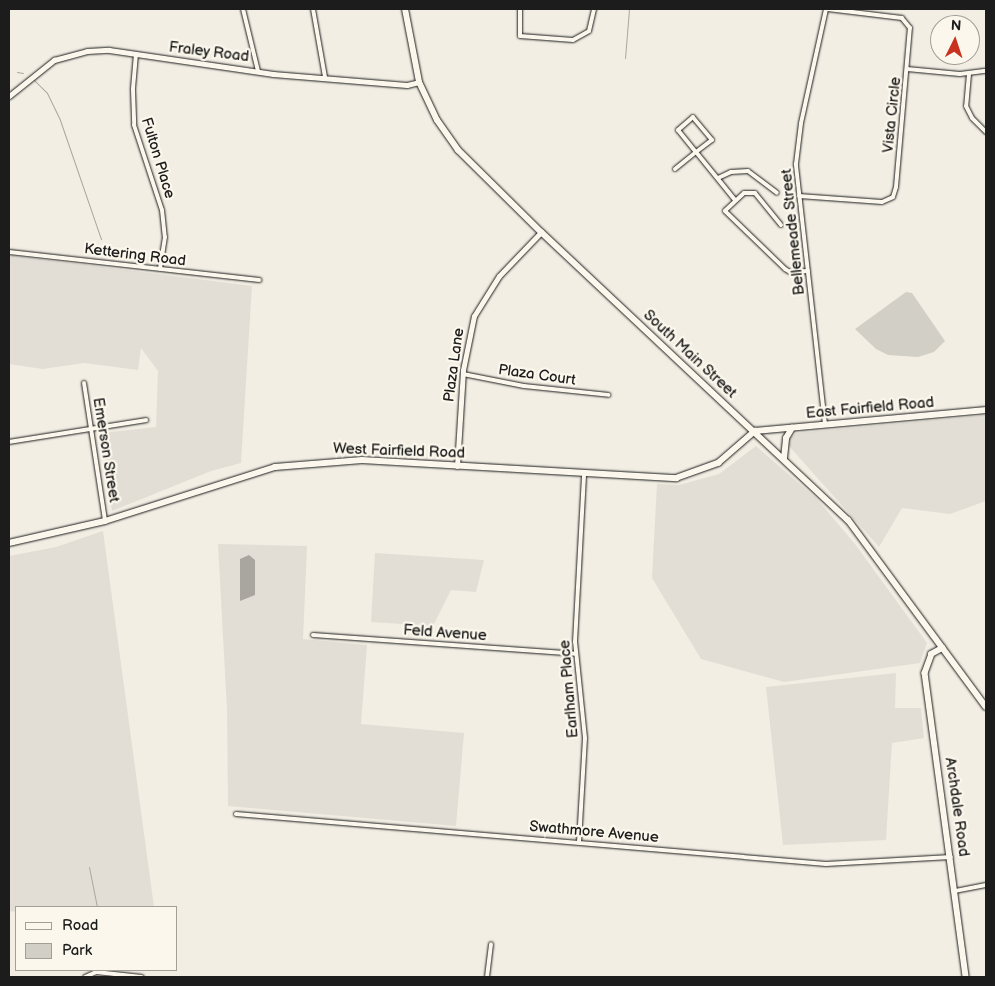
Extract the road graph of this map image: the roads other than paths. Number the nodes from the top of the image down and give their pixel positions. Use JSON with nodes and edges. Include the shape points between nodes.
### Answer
{"nodes":[{"id":1,"x":243,"y":9,"type":"edge"},
{"id":2,"x":313,"y":9,"type":"edge"},
{"id":3,"x":405,"y":9,"type":"edge"},
{"id":4,"x":520,"y":9,"type":"edge"},
{"id":5,"x":594,"y":9,"type":"edge"},
{"id":6,"x":827,"y":9,"type":"edge"},
{"id":7,"x":136,"y":54,"type":"junction"},
{"id":8,"x":908,"y":69,"type":"junction"},
{"id":9,"x":258,"y":70,"type":"junction"},
{"id":10,"x":986,"y":71,"type":"edge"},
{"id":11,"x":969,"y":74,"type":"junction"},
{"id":12,"x":325,"y":77,"type":"junction"},
{"id":13,"x":419,"y":82,"type":"junction"},
{"id":14,"x":9,"y":96,"type":"edge"},
{"id":15,"x":986,"y":132,"type":"edge"},
{"id":16,"x":696,"y":152,"type":"junction"},
{"id":17,"x":675,"y":170,"type":"dead end"},
{"id":18,"x":718,"y":178,"type":"junction"},
{"id":19,"x":777,"y":193,"type":"dead end"},
{"id":20,"x":799,"y":196,"type":"junction"},
{"id":21,"x":735,"y":200,"type":"junction"},
{"id":22,"x":781,"y":225,"type":"dead end"},
{"id":23,"x":541,"y":232,"type":"junction"},
{"id":24,"x":9,"y":252,"type":"edge"},
{"id":25,"x":160,"y":269,"type":"junction"},
{"id":26,"x":808,"y":270,"type":"junction"},
{"id":27,"x":259,"y":280,"type":"dead end"},
{"id":28,"x":463,"y":374,"type":"junction"},
{"id":29,"x":84,"y":382,"type":"dead end"},
{"id":30,"x":609,"y":395,"type":"dead end"},
{"id":31,"x":986,"y":410,"type":"edge"},
{"id":32,"x":146,"y":420,"type":"dead end"},
{"id":33,"x":825,"y":424,"type":"junction"},
{"id":34,"x":792,"y":428,"type":"junction"},
{"id":35,"x":91,"y":429,"type":"junction"},
{"id":36,"x":755,"y":431,"type":"junction"},
{"id":37,"x":9,"y":442,"type":"edge"},
{"id":38,"x":784,"y":458,"type":"junction"},
{"id":39,"x":458,"y":466,"type":"junction"},
{"id":40,"x":584,"y":474,"type":"junction"},
{"id":41,"x":106,"y":521,"type":"junction"},
{"id":42,"x":9,"y":543,"type":"edge"},
{"id":43,"x":313,"y":635,"type":"dead end"},
{"id":44,"x":943,"y":648,"type":"junction"},
{"id":45,"x":575,"y":654,"type":"junction"},
{"id":46,"x":986,"y":707,"type":"edge"},
{"id":47,"x":236,"y":814,"type":"dead end"},
{"id":48,"x":579,"y":842,"type":"junction"},
{"id":49,"x":951,"y":857,"type":"junction"},
{"id":50,"x":986,"y":885,"type":"edge"},
{"id":51,"x":955,"y":891,"type":"junction"},
{"id":52,"x":491,"y":944,"type":"dead end"},
{"id":53,"x":85,"y":977,"type":"edge"},
{"id":54,"x":142,"y":977,"type":"edge"},
{"id":55,"x":487,"y":977,"type":"edge"},
{"id":56,"x":966,"y":977,"type":"edge"}],
"edges":[{"from":1,"to":9,"type":"street"},
{"from":2,"to":12,"type":"street"},
{"from":3,"to":13,"type":"main road","name":"South Main Street"},
{"from":4,"to":5,"type":"street","via":[[520,36],[577,39],[592,25]]},
{"from":6,"to":8,"type":"street","name":"Vista Circle","via":[[902,18],[907,22],[911,37]]},
{"from":6,"to":20,"type":"street","name":"Bellemeade Street","via":[[799,138],[796,164]]},
{"from":7,"to":9,"type":"street","name":"Fraley Road"},
{"from":7,"to":14,"type":"street","name":"Fraley Road","via":[[109,50],[70,54],[40,67]]},
{"from":7,"to":25,"type":"street","name":"Fulton Place","via":[[132,90],[134,124],[162,210],[165,237]]},
{"from":8,"to":11,"type":"street"},
{"from":8,"to":20,"type":"street","name":"Vista Circle","via":[[896,187],[892,197],[882,202]]},
{"from":9,"to":12,"type":"street","name":"Fraley Road"},
{"from":10,"to":11,"type":"street"},
{"from":11,"to":15,"type":"street","via":[[966,106],[972,118]]},
{"from":12,"to":13,"type":"street","name":"Fraley Road","via":[[407,85]]},
{"from":13,"to":23,"type":"main road","name":"South Main Street","via":[[437,120],[458,150]]},
{"from":16,"to":16,"type":"street","via":[[712,140],[693,117],[678,130]]},
{"from":16,"to":17,"type":"street"},
{"from":16,"to":18,"type":"street"},
{"from":18,"to":19,"type":"street","via":[[731,172],[748,171]]},
{"from":18,"to":21,"type":"street"},
{"from":20,"to":26,"type":"street","name":"Bellemeade Street"},
{"from":21,"to":22,"type":"street","via":[[744,193],[755,193]]},
{"from":21,"to":26,"type":"street","via":[[725,211],[785,269],[790,272]]},
{"from":23,"to":28,"type":"street","name":"Plaza Lane","via":[[499,276],[474,316]]},
{"from":23,"to":36,"type":"main road","name":"South Main Street"},
{"from":24,"to":25,"type":"street","name":"Kettering Road"},
{"from":25,"to":27,"type":"street","name":"Kettering Road"},
{"from":26,"to":33,"type":"street","name":"Bellemeade Street"},
{"from":28,"to":30,"type":"street","name":"Plaza Court","via":[[524,386]]},
{"from":28,"to":39,"type":"street","name":"Plaza Lane"},
{"from":29,"to":35,"type":"street","name":"Emerson Street"},
{"from":31,"to":33,"type":"main road","name":"East Fairfield Road"},
{"from":32,"to":35,"type":"street"},
{"from":33,"to":34,"type":"main road","name":"East Fairfield Road"},
{"from":34,"to":36,"type":"main road","name":"East Fairfield Road"},
{"from":34,"to":38,"type":"main road","via":[[786,438]]},
{"from":35,"to":37,"type":"street"},
{"from":35,"to":41,"type":"street","name":"Emerson Street"},
{"from":36,"to":38,"type":"main road","name":"South Main Street"},
{"from":36,"to":40,"type":"main road","name":"West Fairfield Road","via":[[718,463],[691,475],[666,479]]},
{"from":38,"to":44,"type":"main road","name":"South Main Street","via":[[856,530]]},
{"from":39,"to":40,"type":"main road","name":"West Fairfield Road"},
{"from":39,"to":41,"type":"main road","name":"West Fairfield Road","via":[[337,460],[275,467]]},
{"from":40,"to":45,"type":"street","name":"Earlham Place"},
{"from":41,"to":42,"type":"main road","name":"West Fairfield Road"},
{"from":43,"to":45,"type":"street","name":"Feld Avenue"},
{"from":44,"to":46,"type":"main road","name":"South Main Street"},
{"from":44,"to":49,"type":"main road","name":"Archdale Road","via":[[932,654],[925,674]]},
{"from":45,"to":48,"type":"street","name":"Earlham Place","via":[[585,738]]},
{"from":47,"to":48,"type":"street","name":"Swathmore Avenue"},
{"from":48,"to":49,"type":"street","name":"Swathmore Avenue","via":[[826,864]]},
{"from":49,"to":51,"type":"main road","name":"Archdale Road"},
{"from":50,"to":51,"type":"street"},
{"from":51,"to":56,"type":"main road","name":"Archdale Road"},
{"from":52,"to":55,"type":"street"},
{"from":53,"to":54,"type":"street","via":[[96,972]]}]}
